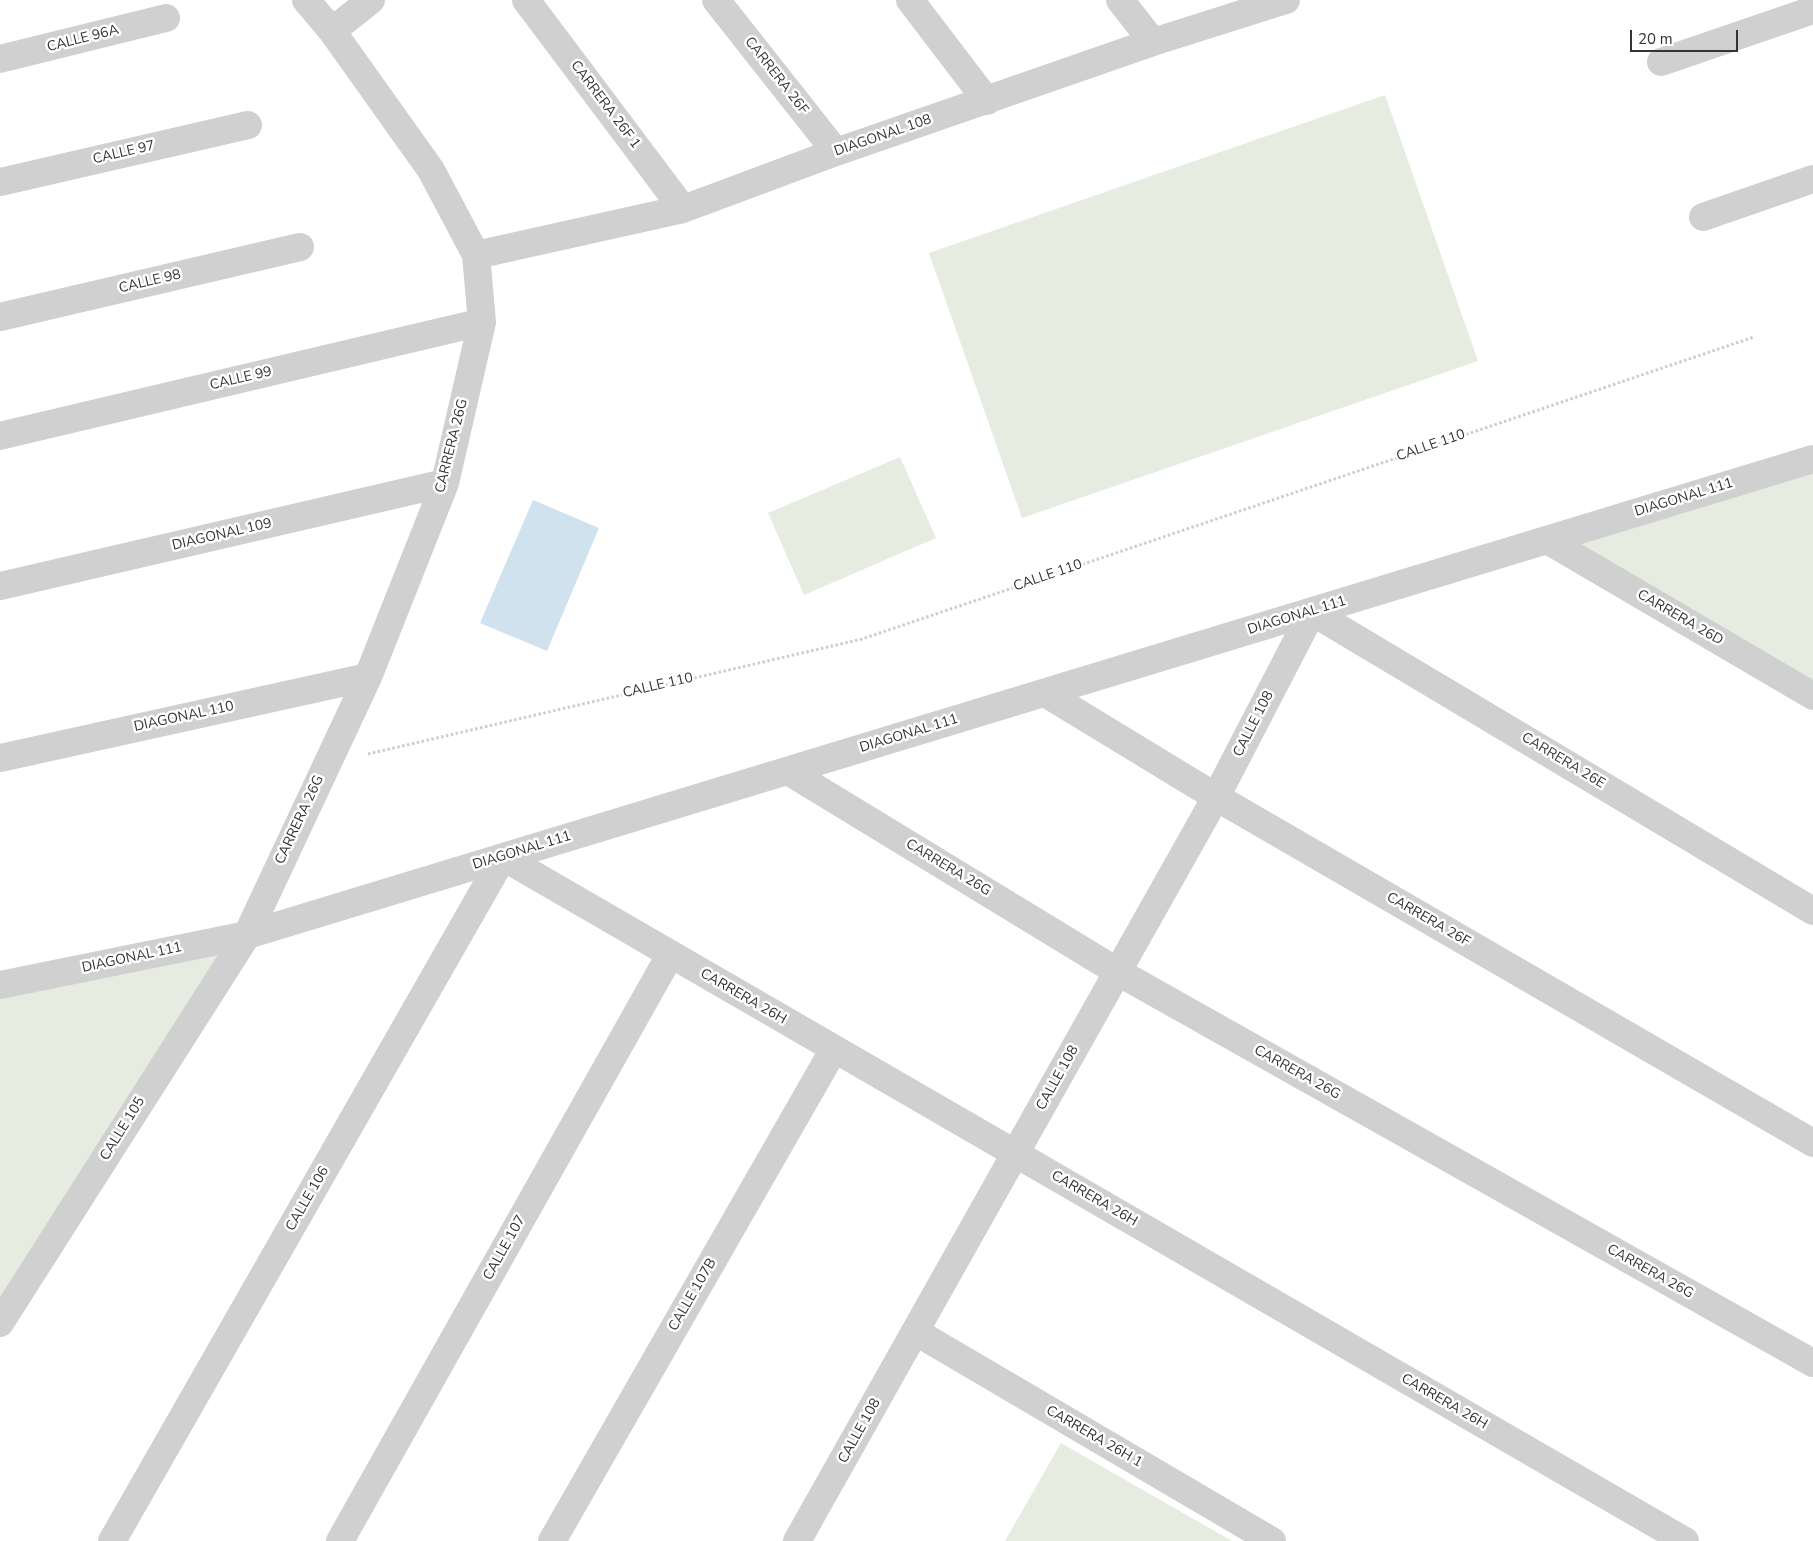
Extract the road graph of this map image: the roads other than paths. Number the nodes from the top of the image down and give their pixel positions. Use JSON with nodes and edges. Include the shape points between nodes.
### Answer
{"nodes":[{"id":1,"x":306,"y":0,"type":"edge"},
{"id":2,"x":371,"y":0,"type":"edge"},
{"id":3,"x":526,"y":0,"type":"edge"},
{"id":4,"x":716,"y":0,"type":"edge"},
{"id":5,"x":910,"y":0,"type":"edge"},
{"id":6,"x":1120,"y":0,"type":"edge"},
{"id":7,"x":1286,"y":0,"type":"edge"},
{"id":8,"x":1813,"y":10,"type":"edge"},
{"id":9,"x":166,"y":18,"type":"dead end"},
{"id":10,"x":332,"y":31,"type":"junction"},
{"id":11,"x":1153,"y":42,"type":"junction"},
{"id":12,"x":0,"y":59,"type":"edge"},
{"id":13,"x":1661,"y":62,"type":"dead end"},
{"id":14,"x":987,"y":101,"type":"junction"},
{"id":15,"x":248,"y":124,"type":"dead end"},
{"id":16,"x":836,"y":152,"type":"junction"},
{"id":17,"x":1813,"y":179,"type":"edge"},
{"id":18,"x":0,"y":182,"type":"edge"},
{"id":19,"x":684,"y":209,"type":"junction"},
{"id":20,"x":1703,"y":217,"type":"dead end"},
{"id":21,"x":300,"y":247,"type":"dead end"},
{"id":22,"x":476,"y":254,"type":"junction"},
{"id":23,"x":0,"y":317,"type":"edge"},
{"id":24,"x":482,"y":322,"type":"junction"},
{"id":25,"x":0,"y":436,"type":"edge"},
{"id":26,"x":1813,"y":460,"type":"edge"},
{"id":27,"x":445,"y":483,"type":"junction"},
{"id":28,"x":1547,"y":540,"type":"junction"},
{"id":29,"x":0,"y":586,"type":"edge"},
{"id":30,"x":1312,"y":612,"type":"junction"},
{"id":31,"x":368,"y":676,"type":"junction"},
{"id":32,"x":1045,"y":692,"type":"junction"},
{"id":33,"x":1813,"y":696,"type":"edge"},
{"id":34,"x":0,"y":758,"type":"edge"},
{"id":35,"x":788,"y":770,"type":"junction"},
{"id":36,"x":1216,"y":796,"type":"junction"},
{"id":37,"x":504,"y":857,"type":"junction"},
{"id":38,"x":1813,"y":911,"type":"edge"},
{"id":39,"x":247,"y":935,"type":"junction"},
{"id":40,"x":670,"y":955,"type":"junction"},
{"id":41,"x":1118,"y":972,"type":"junction"},
{"id":42,"x":0,"y":985,"type":"edge"},
{"id":43,"x":834,"y":1049,"type":"junction"},
{"id":44,"x":1813,"y":1143,"type":"edge"},
{"id":45,"x":1016,"y":1154,"type":"junction"},
{"id":46,"x":0,"y":1322,"type":"edge"},
{"id":47,"x":916,"y":1332,"type":"junction"},
{"id":48,"x":1813,"y":1363,"type":"edge"},
{"id":49,"x":112,"y":1541,"type":"edge"},
{"id":50,"x":340,"y":1541,"type":"edge"},
{"id":51,"x":552,"y":1541,"type":"edge"},
{"id":52,"x":798,"y":1541,"type":"edge"},
{"id":53,"x":1272,"y":1541,"type":"edge"},
{"id":54,"x":1684,"y":1541,"type":"edge"}],
"edges":[{"from":1,"to":10,"type":"street","name":"CARRERA 26G"},
{"from":2,"to":10,"type":"street"},
{"from":3,"to":19,"type":"street","name":"CARRERA 26F 1"},
{"from":4,"to":16,"type":"street","name":"CARRERA 26F"},
{"from":5,"to":14,"type":"street"},
{"from":6,"to":11,"type":"street"},
{"from":7,"to":11,"type":"street","name":"DIAGONAL 108"},
{"from":8,"to":13,"type":"street"},
{"from":9,"to":12,"type":"street","name":"CALLE 96A"},
{"from":10,"to":22,"type":"street","name":"CARRERA 26G","via":[[431,170]]},
{"from":11,"to":14,"type":"street","name":"DIAGONAL 108"},
{"from":14,"to":16,"type":"street","name":"DIAGONAL 108"},
{"from":15,"to":18,"type":"street","name":"CALLE 97"},
{"from":16,"to":19,"type":"street","name":"DIAGONAL 108"},
{"from":17,"to":20,"type":"street"},
{"from":19,"to":22,"type":"street","name":"DIAGONAL 108"},
{"from":21,"to":23,"type":"street","name":"CALLE 98"},
{"from":22,"to":24,"type":"street","name":"CARRERA 26G"},
{"from":24,"to":25,"type":"street","name":"CALLE 99"},
{"from":24,"to":27,"type":"street","name":"CARRERA 26G"},
{"from":26,"to":28,"type":"street","name":"DIAGONAL 111"},
{"from":27,"to":29,"type":"street","name":"DIAGONAL 109"},
{"from":27,"to":31,"type":"street","name":"CARRERA 26G"},
{"from":28,"to":30,"type":"street","name":"DIAGONAL 111"},
{"from":28,"to":33,"type":"street","name":"CARRERA 26D"},
{"from":30,"to":32,"type":"street","name":"DIAGONAL 111"},
{"from":30,"to":36,"type":"street","name":"CALLE 108"},
{"from":30,"to":38,"type":"street","name":"CARRERA 26E"},
{"from":31,"to":34,"type":"street","name":"DIAGONAL 110"},
{"from":31,"to":39,"type":"street","name":"CARRERA 26G"},
{"from":32,"to":35,"type":"street","name":"DIAGONAL 111"},
{"from":32,"to":36,"type":"street","name":"CARRERA 26F"},
{"from":35,"to":37,"type":"street","name":"DIAGONAL 111"},
{"from":35,"to":41,"type":"street","name":"CARRERA 26G"},
{"from":36,"to":41,"type":"street","name":"CALLE 108"},
{"from":36,"to":44,"type":"street","name":"CARRERA 26F"},
{"from":37,"to":39,"type":"street","name":"DIAGONAL 111"},
{"from":37,"to":40,"type":"street","name":"CARRERA 26H"},
{"from":37,"to":49,"type":"street","name":"CALLE 106"},
{"from":39,"to":42,"type":"street","name":"DIAGONAL 111"},
{"from":39,"to":46,"type":"street","name":"CALLE 105"},
{"from":40,"to":43,"type":"street","name":"CARRERA 26H"},
{"from":40,"to":50,"type":"street","name":"CALLE 107"},
{"from":41,"to":45,"type":"street","name":"CALLE 108"},
{"from":41,"to":48,"type":"street","name":"CARRERA 26G"},
{"from":43,"to":45,"type":"street","name":"CARRERA 26H"},
{"from":43,"to":51,"type":"street","name":"CALLE 107B"},
{"from":45,"to":47,"type":"street","name":"CALLE 108"},
{"from":45,"to":54,"type":"street","name":"CARRERA 26H"},
{"from":47,"to":52,"type":"street","name":"CALLE 108"},
{"from":47,"to":53,"type":"street","name":"CARRERA 26H 1"}]}
